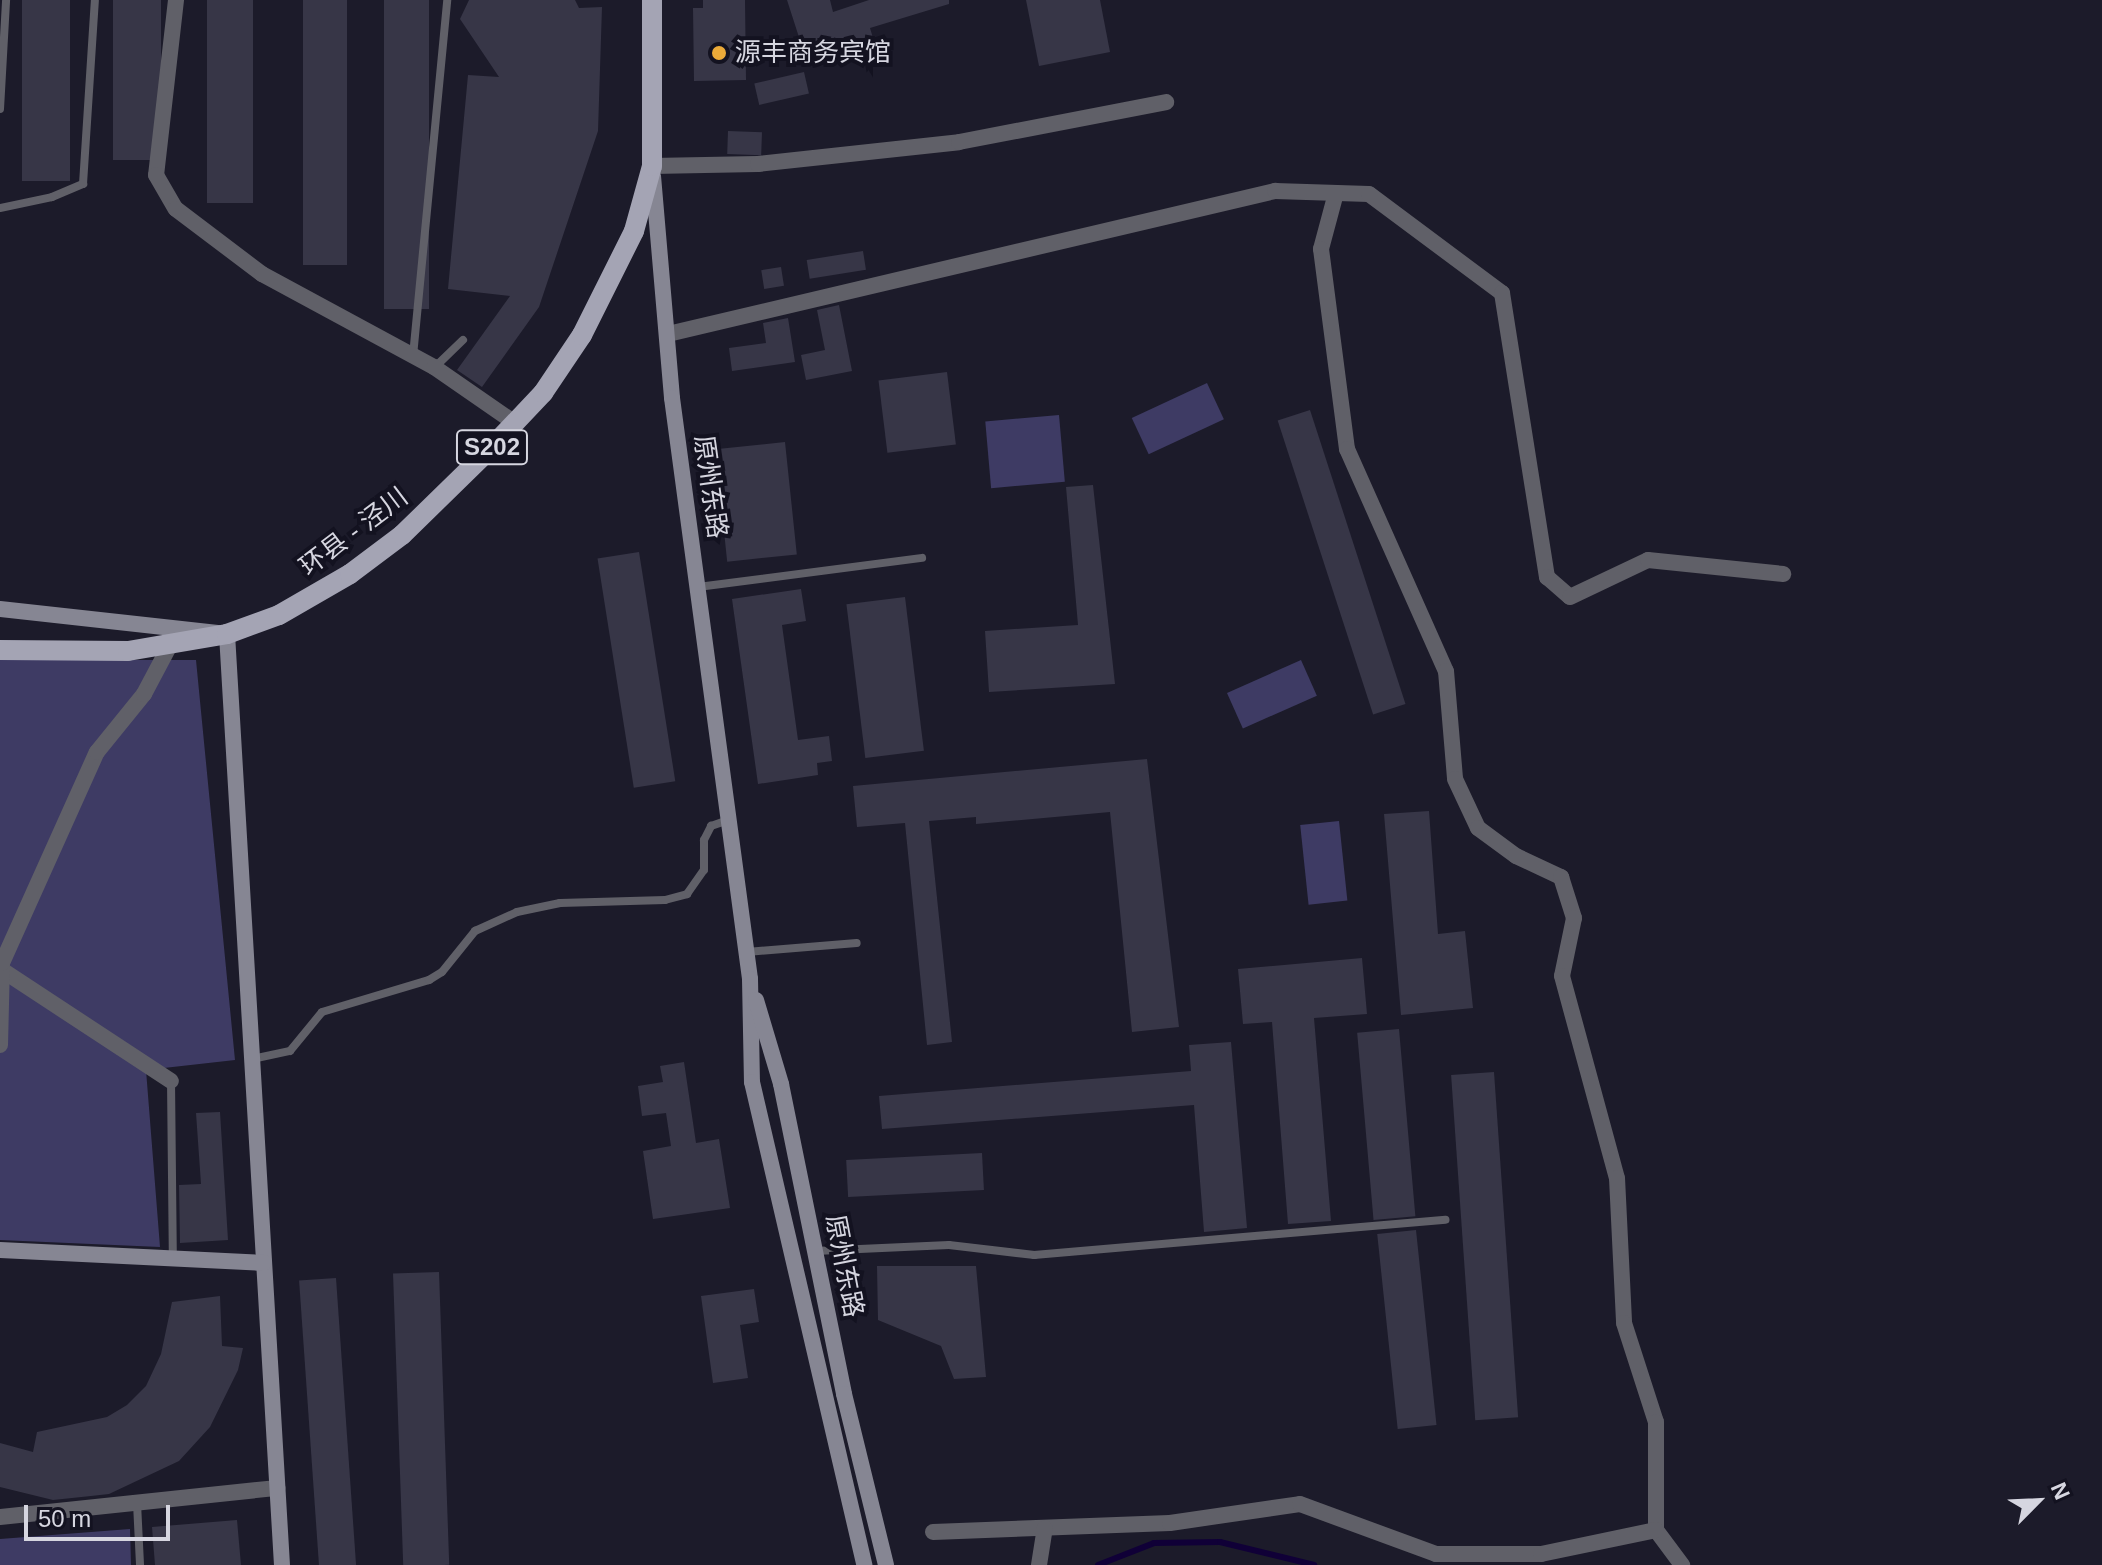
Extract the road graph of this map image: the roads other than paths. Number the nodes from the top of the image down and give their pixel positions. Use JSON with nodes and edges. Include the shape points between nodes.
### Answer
{"nodes":[{"id":1,"x":6,"y":0,"type":"edge"},
{"id":2,"x":95,"y":0,"type":"edge"},
{"id":3,"x":176,"y":0,"type":"edge"},
{"id":4,"x":447,"y":0,"type":"edge"},
{"id":5,"x":652,"y":0,"type":"edge"},
{"id":6,"x":1166,"y":102,"type":"dead end"},
{"id":7,"x":0,"y":109,"type":"edge"},
{"id":8,"x":652,"y":166,"type":"junction"},
{"id":9,"x":1336,"y":193,"type":"junction"},
{"id":10,"x":0,"y":208,"type":"edge"},
{"id":11,"x":668,"y":334,"type":"junction"},
{"id":12,"x":463,"y":340,"type":"dead end"},
{"id":13,"x":413,"y":356,"type":"junction"},
{"id":14,"x":434,"y":367,"type":"junction"},
{"id":15,"x":515,"y":423,"type":"junction"},
{"id":16,"x":922,"y":558,"type":"dead end"},
{"id":17,"x":1783,"y":574,"type":"dead end"},
{"id":18,"x":697,"y":588,"type":"junction"},
{"id":19,"x":0,"y":609,"type":"edge"},
{"id":20,"x":227,"y":634,"type":"junction"},
{"id":21,"x":171,"y":643,"type":"junction"},
{"id":22,"x":0,"y":650,"type":"edge"},
{"id":23,"x":728,"y":819,"type":"junction"},
{"id":24,"x":857,"y":943,"type":"dead end"},
{"id":25,"x":746,"y":952,"type":"junction"},
{"id":26,"x":1,"y":965,"type":"edge"},
{"id":27,"x":750,"y":979,"type":"junction"},
{"id":28,"x":0,"y":1045,"type":"edge"},
{"id":29,"x":252,"y":1059,"type":"junction"},
{"id":30,"x":171,"y":1081,"type":"joint"},
{"id":31,"x":1446,"y":1220,"type":"dead end"},
{"id":32,"x":0,"y":1250,"type":"edge"},
{"id":33,"x":815,"y":1251,"type":"junction"},
{"id":34,"x":173,"y":1258,"type":"junction"},
{"id":35,"x":264,"y":1263,"type":"junction"},
{"id":36,"x":277,"y":1488,"type":"junction"},
{"id":37,"x":137,"y":1503,"type":"junction"},
{"id":38,"x":0,"y":1517,"type":"edge"},
{"id":39,"x":1045,"y":1528,"type":"junction"},
{"id":40,"x":1656,"y":1530,"type":"junction"},
{"id":41,"x":933,"y":1532,"type":"dead end"},
{"id":42,"x":140,"y":1565,"type":"edge"},
{"id":43,"x":282,"y":1565,"type":"edge"},
{"id":44,"x":864,"y":1565,"type":"edge"},
{"id":45,"x":886,"y":1565,"type":"edge"},
{"id":46,"x":1039,"y":1565,"type":"edge"},
{"id":47,"x":1682,"y":1565,"type":"edge"}],
"edges":[{"from":1,"to":7,"type":"lane"},
{"from":2,"to":10,"type":"lane","via":[[83,184]]},
{"from":3,"to":13,"type":"street","via":[[156,175],[176,209],[262,274]]},
{"from":4,"to":13,"type":"lane"},
{"from":5,"to":8,"type":"main road","name":"原州东路","number":"S202"},
{"from":6,"to":8,"type":"street","via":[[959,142],[758,164]]},
{"from":8,"to":11,"type":"main road","name":"原州东路"},
{"from":8,"to":15,"type":"main road","name":"环县 - 泾川","number":"S202","via":[[634,231],[582,335],[543,393]]},
{"from":9,"to":11,"type":"street","via":[[1275,191]]},
{"from":9,"to":17,"type":"street","via":[[1369,194],[1502,293],[1547,577],[1570,597],[1648,560]]},
{"from":9,"to":40,"type":"street","via":[[1321,249],[1347,449],[1446,671],[1455,779],[1478,828],[1516,856],[1561,877],[1574,918],[1562,976],[1617,1178],[1624,1323],[1656,1422]]},
{"from":11,"to":18,"type":"main road","name":"原州东路"},
{"from":12,"to":14,"type":"lane"},
{"from":13,"to":14,"type":"street"},
{"from":14,"to":15,"type":"street"},
{"from":15,"to":20,"type":"main road","name":"环县 - 泾川","number":"S202","via":[[402,535],[350,574],[279,615]]},
{"from":16,"to":18,"type":"lane"},
{"from":18,"to":23,"type":"main road","name":"原州东路"},
{"from":19,"to":20,"type":"main road"},
{"from":20,"to":21,"type":"main road","name":"环县 - 泾川","number":"S202"},
{"from":20,"to":29,"type":"main road"},
{"from":21,"to":22,"type":"main road","name":"环县 - 泾川","number":"S202","via":[[128,651]]},
{"from":21,"to":26,"type":"street","via":[[144,694],[97,752]]},
{"from":23,"to":25,"type":"main road","name":"原州东路"},
{"from":23,"to":29,"type":"lane","via":[[711,826],[704,840],[704,870],[687,894],[665,900],[560,903],[517,912],[475,931],[442,972],[429,980],[322,1012],[290,1051]]},
{"from":24,"to":25,"type":"lane"},
{"from":25,"to":27,"type":"main road","name":"原州东路"},
{"from":26,"to":28,"type":"street"},
{"from":26,"to":30,"type":"street"},
{"from":27,"to":33,"type":"main road","name":"原州东路","via":[[781,1084]]},
{"from":27,"to":44,"type":"main road","name":"原州东路","via":[[752,1082]]},
{"from":29,"to":35,"type":"main road"},
{"from":30,"to":34,"type":"lane"},
{"from":31,"to":33,"type":"lane","via":[[1034,1255],[949,1245]]},
{"from":32,"to":34,"type":"main road"},
{"from":33,"to":45,"type":"main road","name":"原州东路"},
{"from":34,"to":35,"type":"main road"},
{"from":35,"to":36,"type":"main road"},
{"from":36,"to":37,"type":"street"},
{"from":36,"to":43,"type":"main road"},
{"from":37,"to":38,"type":"street"},
{"from":37,"to":42,"type":"lane"},
{"from":39,"to":40,"type":"street","via":[[1170,1523],[1300,1504],[1436,1554],[1541,1554]]},
{"from":39,"to":41,"type":"street"},
{"from":39,"to":46,"type":"street"},
{"from":40,"to":47,"type":"street"}]}
